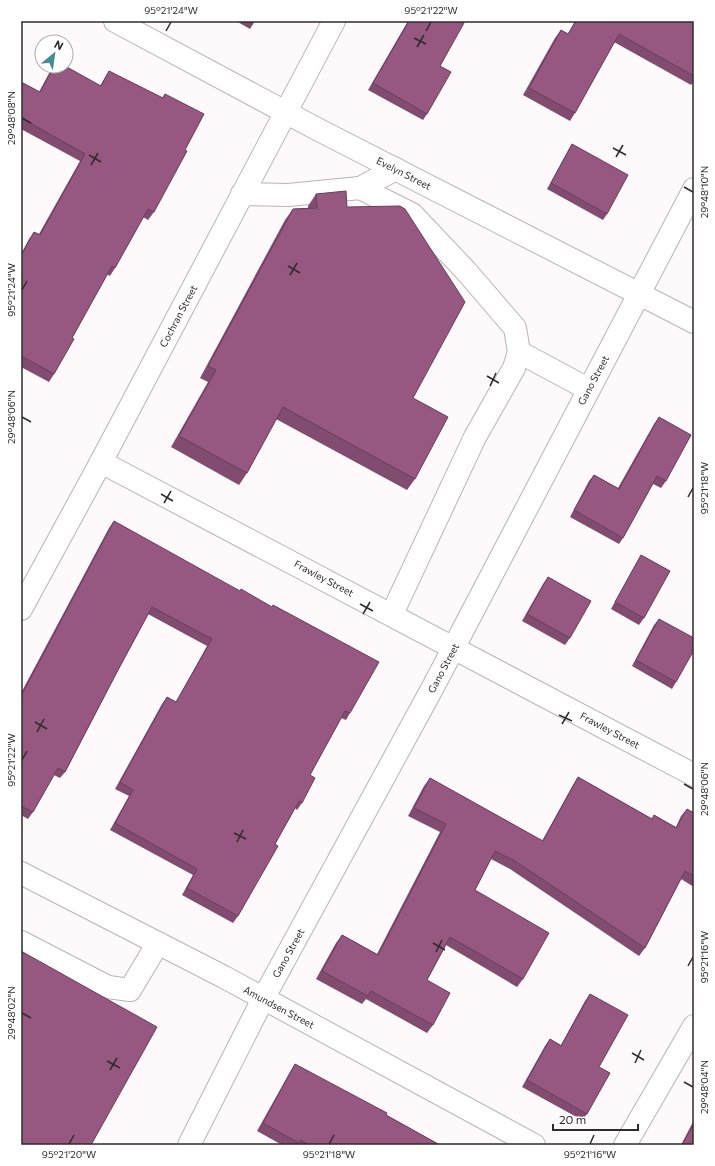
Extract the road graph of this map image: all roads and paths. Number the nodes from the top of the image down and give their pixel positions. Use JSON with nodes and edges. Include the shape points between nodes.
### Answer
{"nodes":[{"id":1,"x":115,"y":21,"type":"edge"},
{"id":2,"x":334,"y":21,"type":"edge"},
{"id":3,"x":286,"y":112,"type":"junction"},
{"id":4,"x":396,"y":169,"type":"junction"},
{"id":5,"x":360,"y":188,"type":"junction"},
{"id":6,"x":694,"y":189,"type":"edge"},
{"id":7,"x":242,"y":194,"type":"junction"},
{"id":8,"x":638,"y":293,"type":"junction"},
{"id":9,"x":694,"y":322,"type":"edge"},
{"id":10,"x":519,"y":352,"type":"junction"},
{"id":11,"x":588,"y":389,"type":"junction"},
{"id":12,"x":101,"y":462,"type":"junction"},
{"id":13,"x":21,"y":609,"type":"edge"},
{"id":14,"x":392,"y":614,"type":"junction"},
{"id":15,"x":454,"y":647,"type":"junction"},
{"id":16,"x":694,"y":775,"type":"edge"},
{"id":17,"x":21,"y":873,"type":"edge"},
{"id":18,"x":21,"y":942,"type":"edge"},
{"id":19,"x":158,"y":943,"type":"junction"},
{"id":20,"x":263,"y":999,"type":"junction"},
{"id":21,"x":694,"y":1026,"type":"edge"},
{"id":22,"x":189,"y":1145,"type":"edge"},
{"id":23,"x":534,"y":1145,"type":"edge"},
{"id":24,"x":625,"y":1145,"type":"edge"}],
"edges":[{"from":1,"to":3,"type":"street","name":"Evelyn Street"},
{"from":2,"to":3,"type":"street","name":"Cochran Street"},
{"from":3,"to":4,"type":"street","name":"Evelyn Street"},
{"from":3,"to":7,"type":"street","name":"Cochran Street"},
{"from":4,"to":5,"type":"street"},
{"from":4,"to":8,"type":"street","name":"Evelyn Street"},
{"from":5,"to":7,"type":"street","via":[[288,194]]},
{"from":5,"to":10,"type":"street","via":[[412,214],[515,328]]},
{"from":6,"to":8,"type":"street","name":"Gano Street"},
{"from":7,"to":12,"type":"street","name":"Cochran Street"},
{"from":8,"to":9,"type":"street","name":"Evelyn Street"},
{"from":8,"to":11,"type":"street","name":"Gano Street"},
{"from":10,"to":11,"type":"street"},
{"from":10,"to":14,"type":"street","via":[[514,368],[475,437]]},
{"from":11,"to":15,"type":"street","name":"Gano Street"},
{"from":12,"to":13,"type":"street","name":"Cochran Street"},
{"from":12,"to":14,"type":"street","name":"Frawley Street"},
{"from":14,"to":15,"type":"street","name":"Frawley Street"},
{"from":15,"to":16,"type":"street","name":"Frawley Street"},
{"from":15,"to":20,"type":"street","name":"Gano Street"},
{"from":17,"to":19,"type":"street","name":"Amundsen Street"},
{"from":18,"to":19,"type":"street","via":[[108,987],[130,990]]},
{"from":19,"to":20,"type":"street","name":"Amundsen Street"},
{"from":20,"to":22,"type":"street","name":"Gano Street"},
{"from":20,"to":23,"type":"street","name":"Amundsen Street"},
{"from":21,"to":24,"type":"street"}]}
